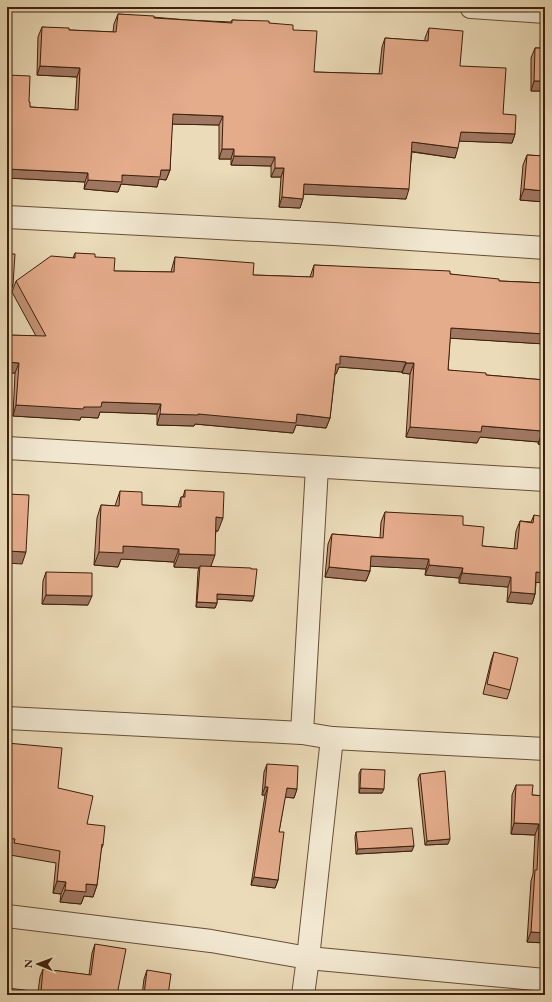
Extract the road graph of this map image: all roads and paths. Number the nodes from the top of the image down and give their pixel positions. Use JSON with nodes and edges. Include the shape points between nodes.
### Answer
{"nodes":[{"id":1,"x":471,"y":7,"type":"edge"},
{"id":2,"x":545,"y":12,"type":"edge"},
{"id":3,"x":7,"y":217,"type":"edge"},
{"id":4,"x":545,"y":248,"type":"edge"},
{"id":5,"x":7,"y":448,"type":"edge"},
{"id":6,"x":317,"y":467,"type":"junction"},
{"id":7,"x":545,"y":480,"type":"edge"},
{"id":8,"x":7,"y":718,"type":"edge"},
{"id":9,"x":302,"y":733,"type":"junction"},
{"id":10,"x":332,"y":738,"type":"junction"},
{"id":11,"x":545,"y":749,"type":"edge"},
{"id":12,"x":7,"y":916,"type":"edge"},
{"id":13,"x":308,"y":958,"type":"junction"},
{"id":14,"x":545,"y":980,"type":"edge"},
{"id":15,"x":303,"y":995,"type":"edge"}],
"edges":[{"from":1,"to":2,"type":"street"},
{"from":3,"to":4,"type":"street"},
{"from":5,"to":6,"type":"street"},
{"from":6,"to":7,"type":"street"},
{"from":6,"to":9,"type":"street"},
{"from":8,"to":9,"type":"street"},
{"from":9,"to":10,"type":"street"},
{"from":10,"to":11,"type":"street"},
{"from":10,"to":13,"type":"street"},
{"from":12,"to":13,"type":"street","via":[[211,941]]},
{"from":13,"to":14,"type":"street"},
{"from":13,"to":15,"type":"street"}]}
